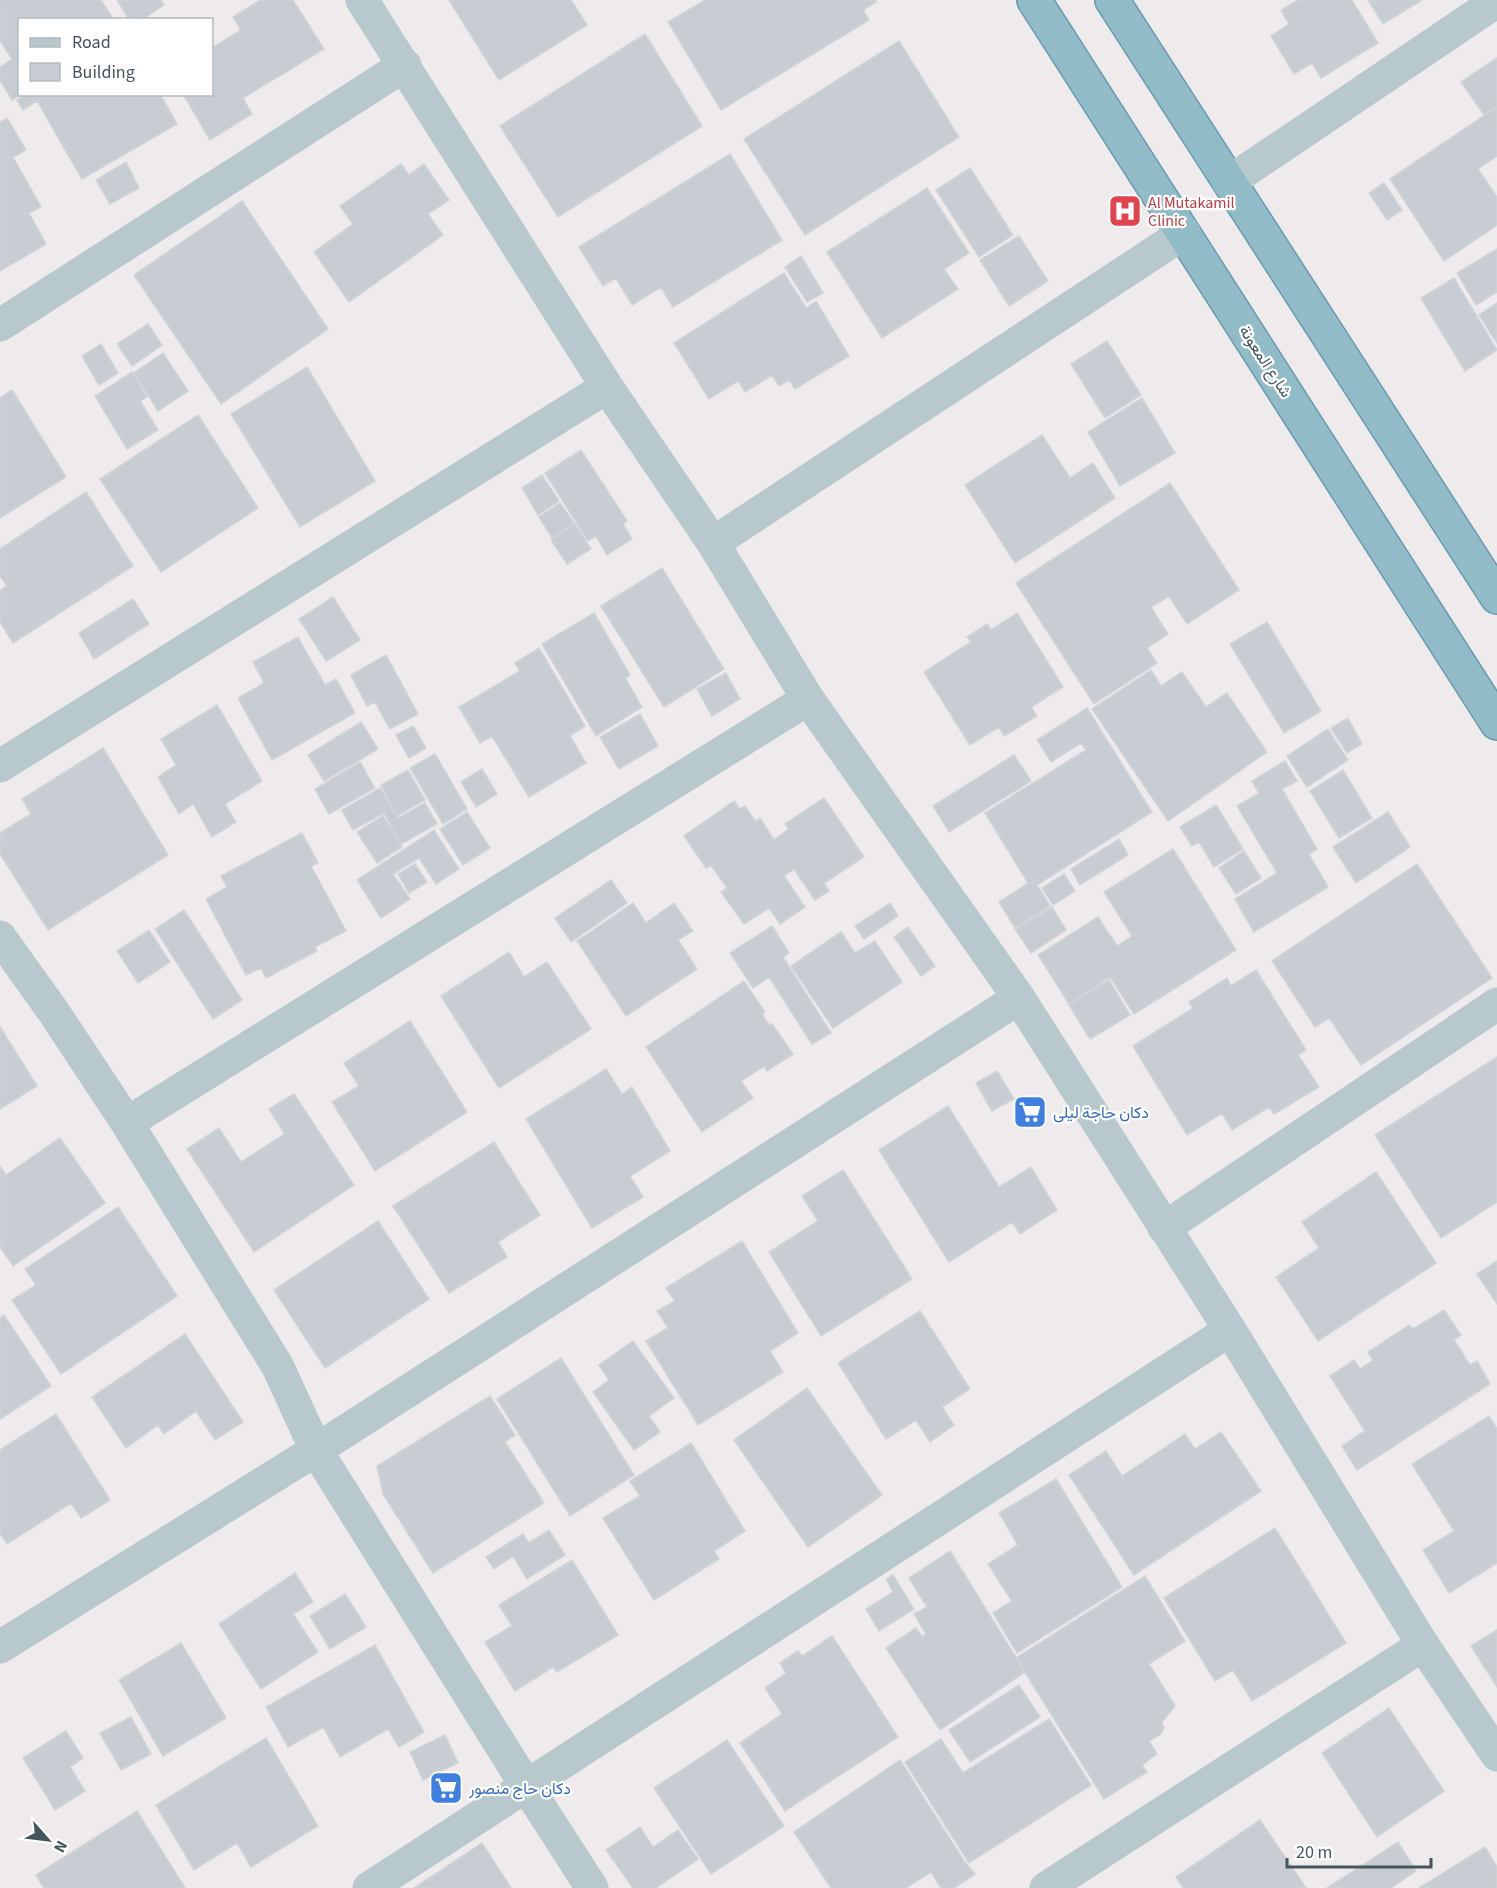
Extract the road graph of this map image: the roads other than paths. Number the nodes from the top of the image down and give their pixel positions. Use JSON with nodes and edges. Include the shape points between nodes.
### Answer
{"nodes":[{"id":1,"x":363,"y":0,"type":"edge"},
{"id":2,"x":1034,"y":0,"type":"edge"},
{"id":3,"x":1112,"y":0,"type":"edge"},
{"id":4,"x":1497,"y":2,"type":"edge"},
{"id":5,"x":405,"y":65,"type":"junction"},
{"id":6,"x":1229,"y":182,"type":"junction"},
{"id":7,"x":1184,"y":233,"type":"junction"},
{"id":8,"x":0,"y":324,"type":"edge"},
{"id":9,"x":607,"y":387,"type":"junction"},
{"id":10,"x":713,"y":543,"type":"junction"},
{"id":11,"x":1497,"y":597,"type":"edge"},
{"id":12,"x":808,"y":699,"type":"junction"},
{"id":13,"x":1497,"y":723,"type":"edge"},
{"id":14,"x":0,"y":766,"type":"edge"},
{"id":15,"x":0,"y":937,"type":"edge"},
{"id":16,"x":1019,"y":998,"type":"junction"},
{"id":17,"x":1497,"y":1004,"type":"edge"},
{"id":18,"x":127,"y":1123,"type":"junction"},
{"id":19,"x":1164,"y":1228,"type":"junction"},
{"id":20,"x":1230,"y":1330,"type":"junction"},
{"id":21,"x":316,"y":1450,"type":"junction"},
{"id":22,"x":1424,"y":1645,"type":"junction"},
{"id":23,"x":1,"y":1646,"type":"edge"},
{"id":24,"x":1497,"y":1755,"type":"edge"},
{"id":25,"x":527,"y":1787,"type":"junction"},
{"id":26,"x":369,"y":1888,"type":"edge"},
{"id":27,"x":592,"y":1888,"type":"edge"},
{"id":28,"x":1046,"y":1888,"type":"edge"}],
"edges":[{"from":1,"to":5,"type":"street"},
{"from":2,"to":7,"type":"highway","name":"شارع المعونة"},
{"from":3,"to":6,"type":"highway"},
{"from":4,"to":6,"type":"street"},
{"from":5,"to":8,"type":"street"},
{"from":5,"to":9,"type":"street"},
{"from":6,"to":11,"type":"highway"},
{"from":7,"to":10,"type":"street"},
{"from":7,"to":13,"type":"highway","name":"شارع المعونة"},
{"from":9,"to":10,"type":"street"},
{"from":9,"to":14,"type":"street"},
{"from":10,"to":12,"type":"street"},
{"from":12,"to":16,"type":"street"},
{"from":12,"to":18,"type":"street"},
{"from":15,"to":18,"type":"street"},
{"from":16,"to":19,"type":"street"},
{"from":16,"to":21,"type":"street"},
{"from":17,"to":19,"type":"street"},
{"from":18,"to":21,"type":"street","via":[[278,1367]]},
{"from":19,"to":20,"type":"street"},
{"from":20,"to":22,"type":"street"},
{"from":20,"to":25,"type":"street"},
{"from":21,"to":23,"type":"street"},
{"from":21,"to":25,"type":"street"},
{"from":22,"to":24,"type":"street"},
{"from":22,"to":28,"type":"street"},
{"from":25,"to":26,"type":"street"},
{"from":25,"to":27,"type":"street"}]}
